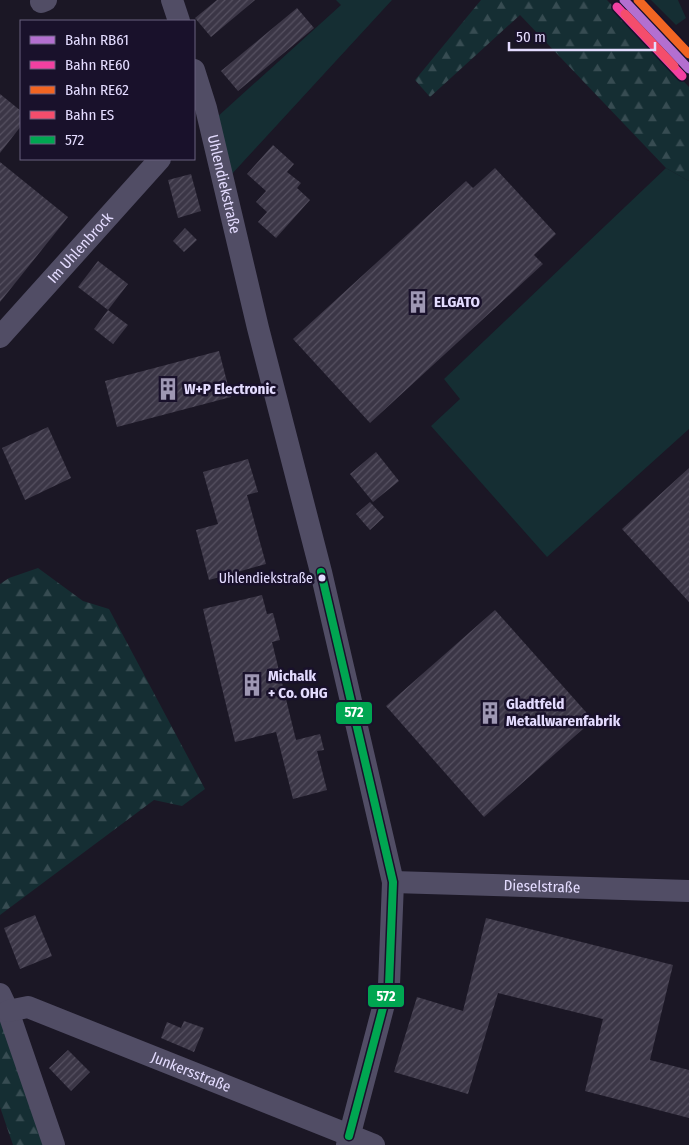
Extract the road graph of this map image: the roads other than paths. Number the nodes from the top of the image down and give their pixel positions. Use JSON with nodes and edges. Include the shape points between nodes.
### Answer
{"nodes":[{"id":1,"x":172,"y":0,"type":"edge"},
{"id":2,"x":179,"y":20,"type":"edge"},
{"id":3,"x":195,"y":78,"type":"edge"},
{"id":4,"x":200,"y":115,"type":"edge"},
{"id":5,"x":159,"y":160,"type":"edge"},
{"id":6,"x":0,"y":337,"type":"edge"},
{"id":7,"x":394,"y":882,"type":"junction"},
{"id":8,"x":689,"y":891,"type":"edge"},
{"id":9,"x":4,"y":1003,"type":"edge"},
{"id":10,"x":348,"y":1141,"type":"edge"},
{"id":11,"x":54,"y":1145,"type":"edge"},
{"id":12,"x":374,"y":1145,"type":"edge"}],
"edges":[{"from":1,"to":2,"type":"street"},
{"from":3,"to":4,"type":"street","name":"Uhlendiekstraße"},
{"from":4,"to":7,"type":"street","name":"Uhlendiekstraße","via":[[321,572]]},
{"from":5,"to":6,"type":"street","name":"Im Uhlenbrock"},
{"from":7,"to":8,"type":"street","name":"Dieselstraße"},
{"from":7,"to":10,"type":"street","name":"Uhlendiekstraße","via":[[389,985]]},
{"from":9,"to":10,"type":"street","name":"Junkersstraße","via":[[28,1007]]},
{"from":9,"to":11,"type":"street"},
{"from":10,"to":12,"type":"street","name":"Junkersstraße"}]}
